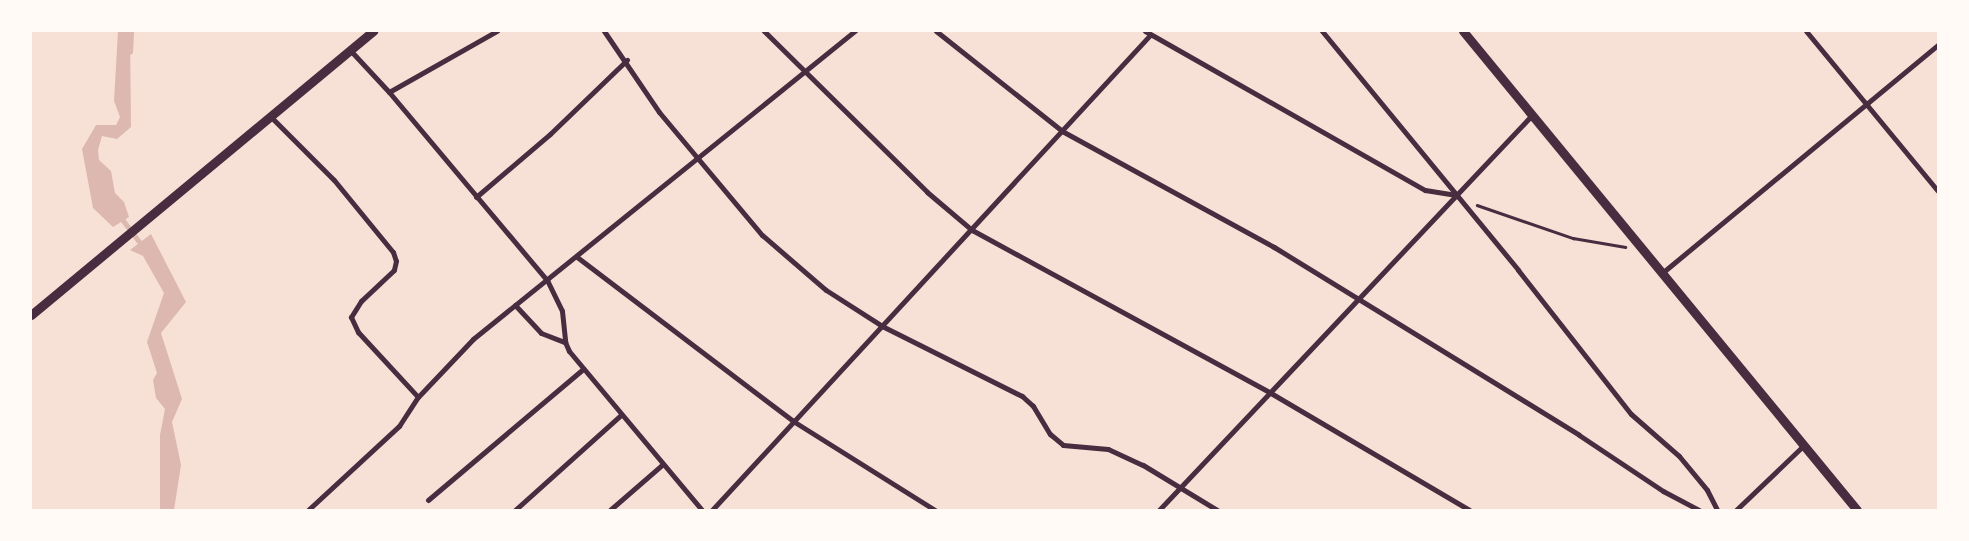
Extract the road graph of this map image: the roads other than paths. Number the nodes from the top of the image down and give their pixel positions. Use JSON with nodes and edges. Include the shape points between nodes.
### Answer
{"nodes":[{"id":1,"x":373,"y":31,"type":"edge"},
{"id":2,"x":497,"y":31,"type":"edge"},
{"id":3,"x":604,"y":31,"type":"edge"},
{"id":4,"x":764,"y":31,"type":"edge"},
{"id":5,"x":855,"y":31,"type":"edge"},
{"id":6,"x":936,"y":31,"type":"edge"},
{"id":7,"x":1322,"y":31,"type":"edge"},
{"id":8,"x":1463,"y":31,"type":"edge"},
{"id":9,"x":1806,"y":31,"type":"edge"},
{"id":10,"x":1148,"y":33,"type":"edge"},
{"id":11,"x":1938,"y":45,"type":"edge"},
{"id":12,"x":350,"y":50,"type":"junction"},
{"id":13,"x":627,"y":60,"type":"junction"},
{"id":14,"x":802,"y":72,"type":"junction"},
{"id":15,"x":389,"y":92,"type":"junction"},
{"id":16,"x":1866,"y":104,"type":"junction"},
{"id":17,"x":1532,"y":115,"type":"junction"},
{"id":18,"x":271,"y":117,"type":"junction"},
{"id":19,"x":1062,"y":131,"type":"junction"},
{"id":20,"x":697,"y":158,"type":"junction"},
{"id":21,"x":1938,"y":191,"type":"edge"},
{"id":22,"x":1455,"y":195,"type":"junction"},
{"id":23,"x":476,"y":196,"type":"junction"},
{"id":24,"x":972,"y":230,"type":"junction"},
{"id":25,"x":577,"y":257,"type":"junction"},
{"id":26,"x":1662,"y":273,"type":"junction"},
{"id":27,"x":547,"y":280,"type":"junction"},
{"id":28,"x":1357,"y":297,"type":"junction"},
{"id":29,"x":515,"y":305,"type":"junction"},
{"id":30,"x":31,"y":315,"type":"edge"},
{"id":31,"x":882,"y":326,"type":"junction"},
{"id":32,"x":565,"y":342,"type":"junction"},
{"id":33,"x":583,"y":369,"type":"junction"},
{"id":34,"x":1269,"y":392,"type":"junction"},
{"id":35,"x":418,"y":397,"type":"junction"},
{"id":36,"x":621,"y":415,"type":"junction"},
{"id":37,"x":793,"y":421,"type":"junction"},
{"id":38,"x":1804,"y":445,"type":"junction"},
{"id":39,"x":663,"y":464,"type":"junction"},
{"id":40,"x":1180,"y":488,"type":"junction"},
{"id":41,"x":428,"y":500,"type":"dead end"},
{"id":42,"x":311,"y":509,"type":"edge"},
{"id":43,"x":515,"y":510,"type":"edge"},
{"id":44,"x":610,"y":510,"type":"edge"},
{"id":45,"x":702,"y":510,"type":"edge"},
{"id":46,"x":712,"y":510,"type":"edge"},
{"id":47,"x":935,"y":510,"type":"edge"},
{"id":48,"x":1159,"y":510,"type":"edge"},
{"id":49,"x":1217,"y":510,"type":"edge"},
{"id":50,"x":1469,"y":510,"type":"edge"},
{"id":51,"x":1699,"y":510,"type":"edge"},
{"id":52,"x":1718,"y":510,"type":"edge"},
{"id":53,"x":1736,"y":510,"type":"edge"},
{"id":54,"x":1857,"y":510,"type":"edge"}],
"edges":[{"from":1,"to":12,"type":"street"},
{"from":2,"to":15,"type":"street"},
{"from":3,"to":13,"type":"street"},
{"from":4,"to":14,"type":"street"},
{"from":5,"to":14,"type":"street"},
{"from":6,"to":19,"type":"street"},
{"from":7,"to":22,"type":"street"},
{"from":8,"to":17,"type":"street"},
{"from":9,"to":16,"type":"street"},
{"from":10,"to":19,"type":"street"},
{"from":10,"to":22,"type":"street","via":[[1425,190]]},
{"from":11,"to":16,"type":"street"},
{"from":12,"to":15,"type":"street"},
{"from":12,"to":18,"type":"street"},
{"from":13,"to":20,"type":"street","via":[[659,112]]},
{"from":13,"to":23,"type":"street","via":[[550,134]]},
{"from":14,"to":20,"type":"street"},
{"from":14,"to":24,"type":"street","via":[[927,192]]},
{"from":15,"to":23,"type":"street"},
{"from":16,"to":21,"type":"street"},
{"from":16,"to":26,"type":"street"},
{"from":17,"to":22,"type":"street"},
{"from":17,"to":26,"type":"street"},
{"from":18,"to":30,"type":"street"},
{"from":18,"to":35,"type":"street","via":[[316,160],[393,252],[394,270],[356,306],[351,317],[358,332]]},
{"from":19,"to":24,"type":"street"},
{"from":19,"to":28,"type":"street","via":[[1274,247]]},
{"from":20,"to":25,"type":"street"},
{"from":20,"to":31,"type":"street","via":[[780,253],[826,290]]},
{"from":22,"to":28,"type":"street"},
{"from":22,"to":52,"type":"street","via":[[1631,414],[1675,451],[1699,479]]},
{"from":23,"to":27,"type":"street"},
{"from":24,"to":31,"type":"street"},
{"from":24,"to":34,"type":"street"},
{"from":25,"to":27,"type":"street"},
{"from":25,"to":37,"type":"street"},
{"from":26,"to":38,"type":"street"},
{"from":27,"to":29,"type":"street"},
{"from":27,"to":32,"type":"street","via":[[562,311]]},
{"from":28,"to":34,"type":"street"},
{"from":28,"to":51,"type":"street","via":[[1663,492]]},
{"from":29,"to":32,"type":"street","via":[[541,333]]},
{"from":29,"to":35,"type":"street","via":[[464,346]]},
{"from":31,"to":37,"type":"street"},
{"from":31,"to":40,"type":"street","via":[[1022,396],[1033,406],[1050,434],[1063,445],[1108,449]]},
{"from":32,"to":33,"type":"street"},
{"from":33,"to":36,"type":"street"},
{"from":33,"to":41,"type":"street"},
{"from":34,"to":40,"type":"street"},
{"from":34,"to":50,"type":"street"},
{"from":35,"to":42,"type":"street","via":[[399,426]]},
{"from":36,"to":39,"type":"street"},
{"from":36,"to":43,"type":"street"},
{"from":37,"to":46,"type":"street"},
{"from":37,"to":47,"type":"street"},
{"from":38,"to":53,"type":"street"},
{"from":38,"to":54,"type":"street"},
{"from":39,"to":44,"type":"street"},
{"from":39,"to":45,"type":"street"},
{"from":40,"to":48,"type":"street"},
{"from":40,"to":49,"type":"street"}]}
